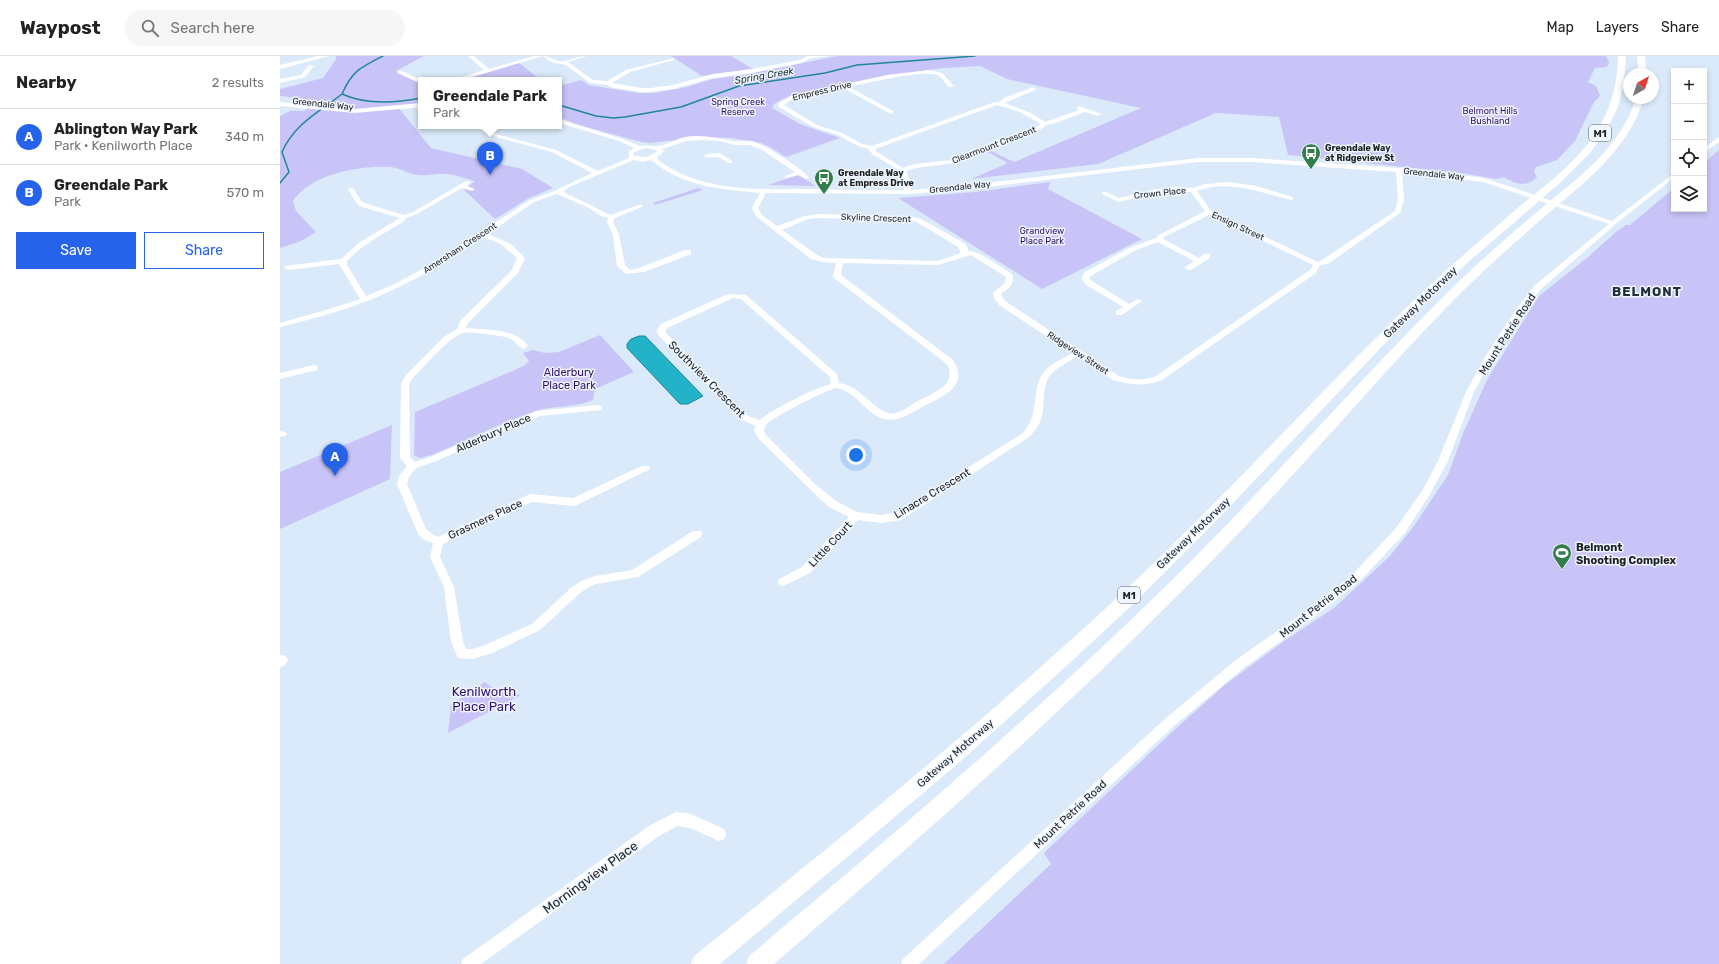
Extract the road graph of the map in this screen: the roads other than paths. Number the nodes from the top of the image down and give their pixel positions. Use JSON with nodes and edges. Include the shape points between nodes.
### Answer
{"nodes":[{"id":1,"x":326,"y":56,"type":"edge"},
{"id":2,"x":471,"y":56,"type":"edge"},
{"id":3,"x":540,"y":56,"type":"edge"},
{"id":4,"x":546,"y":56,"type":"edge"},
{"id":5,"x":584,"y":56,"type":"edge"},
{"id":6,"x":827,"y":56,"type":"edge"},
{"id":7,"x":1622,"y":56,"type":"edge"},
{"id":8,"x":1641,"y":56,"type":"edge"},
{"id":9,"x":808,"y":57,"type":"edge"},
{"id":10,"x":672,"y":59,"type":"dead end"},
{"id":11,"x":564,"y":62,"type":"junction"},
{"id":12,"x":311,"y":66,"type":"dead end"},
{"id":13,"x":280,"y":67,"type":"edge"},
{"id":14,"x":1642,"y":68,"type":"edge"},
{"id":15,"x":488,"y":71,"type":"junction"},
{"id":16,"x":397,"y":77,"type":"dead end"},
{"id":17,"x":467,"y":77,"type":"edge"},
{"id":18,"x":418,"y":80,"type":"edge"},
{"id":19,"x":280,"y":81,"type":"edge"},
{"id":20,"x":608,"y":83,"type":"junction"},
{"id":21,"x":951,"y":86,"type":"dead end"},
{"id":22,"x":845,"y":87,"type":"junction"},
{"id":23,"x":1033,"y":90,"type":"dead end"},
{"id":24,"x":280,"y":100,"type":"edge"},
{"id":25,"x":299,"y":102,"type":"junction"},
{"id":26,"x":1001,"y":103,"type":"junction"},
{"id":27,"x":280,"y":104,"type":"edge"},
{"id":28,"x":1638,"y":104,"type":"edge"},
{"id":29,"x":418,"y":105,"type":"edge"},
{"id":30,"x":292,"y":106,"type":"junction"},
{"id":31,"x":317,"y":106,"type":"junction"},
{"id":32,"x":1075,"y":106,"type":"dead end"},
{"id":33,"x":1084,"y":110,"type":"junction"},
{"id":34,"x":280,"y":112,"type":"edge"},
{"id":35,"x":891,"y":112,"type":"dead end"},
{"id":36,"x":1098,"y":114,"type":"dead end"},
{"id":37,"x":562,"y":122,"type":"edge"},
{"id":38,"x":1044,"y":124,"type":"junction"},
{"id":39,"x":482,"y":129,"type":"edge"},
{"id":40,"x":1719,"y":139,"type":"edge"},
{"id":41,"x":639,"y":148,"type":"junction"},
{"id":42,"x":658,"y":148,"type":"junction"},
{"id":43,"x":872,"y":148,"type":"junction"},
{"id":44,"x":727,"y":149,"type":"junction"},
{"id":45,"x":1707,"y":149,"type":"edge"},
{"id":46,"x":707,"y":156,"type":"dead end"},
{"id":47,"x":634,"y":158,"type":"junction"},
{"id":48,"x":652,"y":158,"type":"junction"},
{"id":49,"x":730,"y":162,"type":"dead end"},
{"id":50,"x":902,"y":170,"type":"junction"},
{"id":51,"x":800,"y":172,"type":"junction"},
{"id":52,"x":1399,"y":172,"type":"junction"},
{"id":53,"x":596,"y":174,"type":"junction"},
{"id":54,"x":1673,"y":176,"type":"edge"},
{"id":55,"x":787,"y":177,"type":"dead end"},
{"id":56,"x":806,"y":177,"type":"dead end"},
{"id":57,"x":351,"y":189,"type":"dead end"},
{"id":58,"x":472,"y":189,"type":"dead end"},
{"id":59,"x":1194,"y":190,"type":"junction"},
{"id":60,"x":764,"y":191,"type":"junction"},
{"id":61,"x":558,"y":192,"type":"junction"},
{"id":62,"x":908,"y":192,"type":"junction"},
{"id":63,"x":1104,"y":193,"type":"dead end"},
{"id":64,"x":1291,"y":198,"type":"dead end"},
{"id":65,"x":1546,"y":200,"type":"junction"},
{"id":66,"x":642,"y":205,"type":"dead end"},
{"id":67,"x":1208,"y":212,"type":"junction"},
{"id":68,"x":404,"y":217,"type":"junction"},
{"id":69,"x":612,"y":217,"type":"junction"},
{"id":70,"x":1613,"y":223,"type":"junction"},
{"id":71,"x":777,"y":229,"type":"junction"},
{"id":72,"x":482,"y":234,"type":"junction"},
{"id":73,"x":1158,"y":240,"type":"junction"},
{"id":74,"x":697,"y":253,"type":"dead end"},
{"id":75,"x":964,"y":254,"type":"junction"},
{"id":76,"x":1207,"y":256,"type":"dead end"},
{"id":77,"x":343,"y":261,"type":"junction"},
{"id":78,"x":840,"y":261,"type":"junction"},
{"id":79,"x":1199,"y":261,"type":"junction"},
{"id":80,"x":1317,"y":264,"type":"junction"},
{"id":81,"x":288,"y":268,"type":"dead end"},
{"id":82,"x":1188,"y":268,"type":"dead end"},
{"id":83,"x":364,"y":299,"type":"junction"},
{"id":84,"x":1138,"y":301,"type":"dead end"},
{"id":85,"x":1130,"y":307,"type":"junction"},
{"id":86,"x":1119,"y":313,"type":"dead end"},
{"id":87,"x":280,"y":324,"type":"edge"},
{"id":88,"x":461,"y":330,"type":"junction"},
{"id":89,"x":524,"y":346,"type":"dead end"},
{"id":90,"x":1077,"y":353,"type":"junction"},
{"id":91,"x":314,"y":368,"type":"dead end"},
{"id":92,"x":280,"y":376,"type":"edge"},
{"id":93,"x":835,"y":385,"type":"junction"},
{"id":94,"x":598,"y":408,"type":"dead end"},
{"id":95,"x":761,"y":424,"type":"junction"},
{"id":96,"x":413,"y":466,"type":"junction"},
{"id":97,"x":644,"y":468,"type":"dead end"},
{"id":98,"x":856,"y":516,"type":"junction"},
{"id":99,"x":697,"y":534,"type":"dead end"},
{"id":100,"x":438,"y":542,"type":"junction"},
{"id":101,"x":783,"y":582,"type":"dead end"},
{"id":102,"x":719,"y":834,"type":"dead end"},
{"id":103,"x":468,"y":964,"type":"edge"},
{"id":104,"x":702,"y":964,"type":"edge"},
{"id":105,"x":757,"y":964,"type":"edge"},
{"id":106,"x":908,"y":964,"type":"edge"}],
"edges":[{"from":1,"to":13,"type":"main road"},
{"from":2,"to":15,"type":"street"},
{"from":3,"to":15,"type":"street"},
{"from":4,"to":11,"type":"street","via":[[553,61]]},
{"from":5,"to":11,"type":"street"},
{"from":6,"to":9,"type":"street"},
{"from":7,"to":65,"type":"highway","name":"Gateway Motorway","number":"M1","via":[[1620,87],[1612,111],[1586,151]]},
{"from":8,"to":14,"type":"highway"},
{"from":9,"to":20,"type":"street","via":[[801,61],[752,72],[713,76],[664,89],[641,90]]},
{"from":10,"to":20,"type":"street","via":[[628,71]]},
{"from":11,"to":20,"type":"street","via":[[592,82]]},
{"from":12,"to":19,"type":"street","via":[[303,76]]},
{"from":15,"to":17,"type":"street"},
{"from":16,"to":18,"type":"street","via":[[403,73]]},
{"from":21,"to":22,"type":"street","name":"Empress Drive","via":[[940,74],[933,72],[887,77]]},
{"from":22,"to":35,"type":"street"},
{"from":22,"to":43,"type":"street","name":"Empress Drive","via":[[790,98],[781,106],[815,126]]},
{"from":23,"to":26,"type":"street"},
{"from":24,"to":25,"type":"street","name":"Greendale Way"},
{"from":25,"to":30,"type":"street"},
{"from":25,"to":31,"type":"street","name":"Greendale Way"},
{"from":26,"to":38,"type":"street","name":"Clearmount Crescent"},
{"from":26,"to":43,"type":"street"},
{"from":27,"to":30,"type":"street","name":"Greendale Way"},
{"from":28,"to":65,"type":"highway","name":"Gateway Motorway","number":"M1","via":[[1618,143],[1588,174]]},
{"from":29,"to":31,"type":"street","name":"Greendale Way","via":[[365,109]]},
{"from":30,"to":31,"type":"street","name":"Greendale Way"},
{"from":30,"to":34,"type":"street"},
{"from":32,"to":33,"type":"street"},
{"from":33,"to":36,"type":"street"},
{"from":33,"to":38,"type":"street"},
{"from":37,"to":41,"type":"street"},
{"from":38,"to":50,"type":"street","name":"Clearmount Crescent","via":[[953,162]]},
{"from":39,"to":53,"type":"street","via":[[554,152]]},
{"from":40,"to":45,"type":"street"},
{"from":41,"to":42,"type":"street"},
{"from":41,"to":47,"type":"street","via":[[630,153]]},
{"from":42,"to":44,"type":"street","via":[[680,140],[704,138],[720,139]]},
{"from":42,"to":48,"type":"street","via":[[660,154]]},
{"from":43,"to":50,"type":"street","name":"Empress Drive","via":[[874,153]]},
{"from":44,"to":46,"type":"street"},
{"from":44,"to":49,"type":"street"},
{"from":44,"to":51,"type":"street","via":[[743,142],[757,145]]},
{"from":47,"to":48,"type":"street"},
{"from":47,"to":53,"type":"street","name":"Amersham Crescent"},
{"from":48,"to":60,"type":"street","name":"Greendale Way","via":[[664,168],[701,183]]},
{"from":50,"to":62,"type":"street"},
{"from":51,"to":55,"type":"street"},
{"from":51,"to":56,"type":"street"},
{"from":52,"to":62,"type":"street","name":"Greendale Way","via":[[1243,163],[1155,165]]},
{"from":52,"to":70,"type":"street","name":"Greendale Way","via":[[1497,183]]},
{"from":52,"to":80,"type":"street","name":"Ridgeview Street","via":[[1401,200],[1398,212],[1325,262]]},
{"from":53,"to":61,"type":"street","name":"Amersham Crescent"},
{"from":54,"to":70,"type":"street","name":"Mount Petrie Road"},
{"from":57,"to":68,"type":"street","via":[[365,208]]},
{"from":58,"to":68,"type":"street","via":[[464,184]]},
{"from":59,"to":63,"type":"street","name":"Crown Place","via":[[1138,194],[1119,200]]},
{"from":59,"to":64,"type":"street","via":[[1203,186],[1231,185],[1257,188]]},
{"from":59,"to":67,"type":"street","name":"Ensign Street"},
{"from":60,"to":62,"type":"street","name":"Greendale Way"},
{"from":60,"to":71,"type":"street","via":[[755,208],[756,212]]},
{"from":61,"to":69,"type":"street"},
{"from":61,"to":72,"type":"street","name":"Amersham Crescent","via":[[532,201]]},
{"from":65,"to":104,"type":"highway","name":"Gateway Motorway","number":"M1","via":[[1474,251],[1420,301],[1180,547],[1048,670],[885,812]]},
{"from":65,"to":105,"type":"highway","name":"Gateway Motorway","number":"M1","via":[[1390,359],[1232,530],[1145,618],[908,835]]},
{"from":66,"to":69,"type":"street"},
{"from":67,"to":73,"type":"street","via":[[1161,236]]},
{"from":67,"to":80,"type":"street","name":"Ensign Street"},
{"from":68,"to":77,"type":"street","via":[[358,247]]},
{"from":69,"to":74,"type":"street","via":[[610,222],[616,235],[621,266],[629,272],[641,270],[689,250]]},
{"from":70,"to":106,"type":"street","name":"Mount Petrie Road","via":[[1537,288],[1518,313],[1470,392],[1443,461],[1426,493],[1400,531],[1356,578],[1241,663],[1170,722]]},
{"from":71,"to":75,"type":"street","name":"Skyline Crescent","via":[[807,217],[817,216],[909,218],[925,222],[961,245]]},
{"from":71,"to":78,"type":"street","via":[[814,257]]},
{"from":72,"to":83,"type":"street","name":"Amersham Crescent","via":[[415,277]]},
{"from":72,"to":88,"type":"street","via":[[496,238],[517,252],[521,258],[515,271],[464,322]]},
{"from":73,"to":79,"type":"street"},
{"from":73,"to":85,"type":"street","via":[[1137,247],[1085,278]]},
{"from":75,"to":78,"type":"street","via":[[938,263]]},
{"from":75,"to":90,"type":"street","name":"Ridgeview Street","via":[[977,255],[1009,276],[1010,283],[997,294],[999,300]]},
{"from":76,"to":79,"type":"street"},
{"from":77,"to":81,"type":"street"},
{"from":77,"to":83,"type":"street"},
{"from":78,"to":93,"type":"street","via":[[836,276],[950,362],[955,374],[947,389],[894,417],[877,412],[850,388]]},
{"from":79,"to":82,"type":"street"},
{"from":80,"to":90,"type":"street","name":"Ridgeview Street","via":[[1313,271],[1150,382],[1126,382]]},
{"from":83,"to":87,"type":"street","name":"Amersham Crescent","via":[[332,312]]},
{"from":84,"to":85,"type":"street"},
{"from":85,"to":86,"type":"street"},
{"from":88,"to":89,"type":"street","via":[[508,335],[518,339]]},
{"from":88,"to":96,"type":"street","via":[[447,339],[404,384],[405,458]]},
{"from":90,"to":98,"type":"street","name":"Linacre Crescent","via":[[1049,371],[1042,380],[1039,417],[1036,425],[1026,435],[897,517],[882,520]]},
{"from":91,"to":92,"type":"street"},
{"from":93,"to":95,"type":"street","via":[[768,418]]},
{"from":93,"to":95,"type":"street","name":"Southview Crescent","via":[[834,376],[743,297],[726,298],[664,326],[661,333],[739,412],[745,418]]},
{"from":94,"to":96,"type":"street","name":"Alderbury Place","via":[[539,413]]},
{"from":95,"to":98,"type":"street","name":"Linacre Crescent","via":[[759,430],[762,437],[825,500]]},
{"from":96,"to":100,"type":"street","via":[[404,476],[402,484],[422,531],[428,538]]},
{"from":97,"to":100,"type":"street","name":"Grasmere Place","via":[[573,502],[531,498]]},
{"from":98,"to":101,"type":"street","name":"Little Court","via":[[806,570]]},
{"from":99,"to":100,"type":"street","via":[[634,574],[585,584],[536,627],[488,650],[473,654],[462,654],[457,642],[449,587],[435,557]]},
{"from":102,"to":103,"type":"street","name":"Morningview Place","via":[[691,821],[676,819]]}]}
